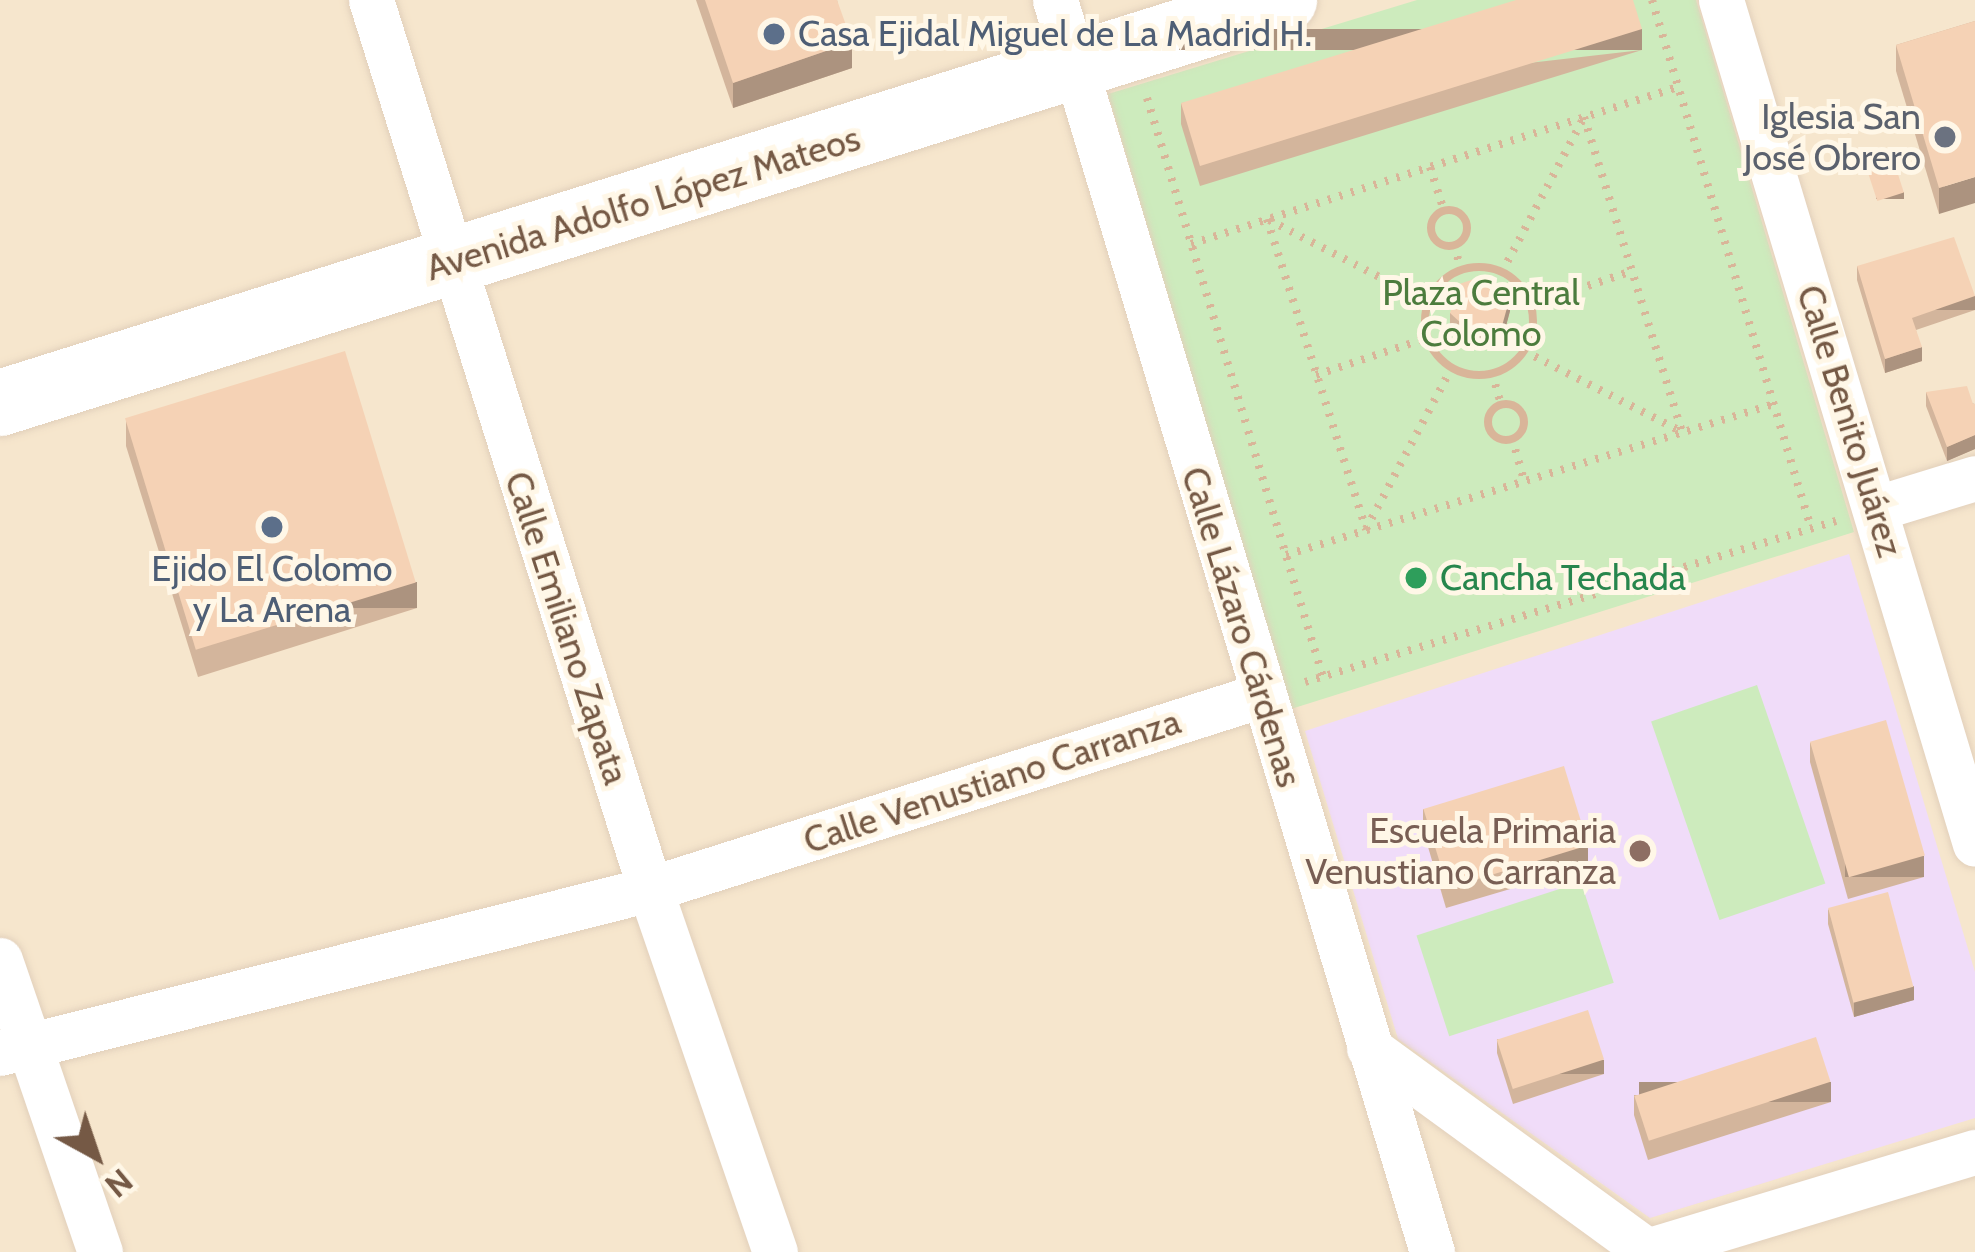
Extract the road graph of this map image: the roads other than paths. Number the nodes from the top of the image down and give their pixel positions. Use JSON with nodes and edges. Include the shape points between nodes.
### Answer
{"nodes":[{"id":1,"x":371,"y":0,"type":"edge"},
{"id":2,"x":1055,"y":0,"type":"edge"},
{"id":3,"x":1284,"y":0,"type":"edge"},
{"id":4,"x":1721,"y":0,"type":"edge"},
{"id":5,"x":1103,"y":59,"type":"junction"},
{"id":6,"x":451,"y":263,"type":"junction"},
{"id":7,"x":0,"y":404,"type":"edge"},
{"id":8,"x":1975,"y":478,"type":"edge"},
{"id":9,"x":1877,"y":508,"type":"junction"},
{"id":10,"x":1262,"y":695,"type":"junction"},
{"id":11,"x":1975,"y":844,"type":"edge"},
{"id":12,"x":650,"y":889,"type":"junction"},
{"id":13,"x":0,"y":960,"type":"edge"},
{"id":14,"x":1369,"y":1048,"type":"junction"},
{"id":15,"x":14,"y":1049,"type":"edge"},
{"id":16,"x":1975,"y":1152,"type":"edge"},
{"id":17,"x":1645,"y":1251,"type":"edge"},
{"id":18,"x":100,"y":1252,"type":"edge"},
{"id":19,"x":775,"y":1252,"type":"edge"},
{"id":20,"x":1432,"y":1252,"type":"edge"}],
"edges":[{"from":1,"to":6,"type":"street","name":"Calle Emiliano Zapata"},
{"from":2,"to":5,"type":"street","name":"Calle Lázaro Cárdenas"},
{"from":3,"to":5,"type":"main road","name":"Avenida Adolfo López Mateos"},
{"from":4,"to":9,"type":"street","name":"Calle Benito Juárez"},
{"from":5,"to":6,"type":"main road","name":"Avenida Adolfo López Mateos"},
{"from":5,"to":10,"type":"street","name":"Calle Lázaro Cárdenas"},
{"from":6,"to":7,"type":"main road","name":"Avenida Adolfo López Mateos"},
{"from":6,"to":12,"type":"street","name":"Calle Emiliano Zapata"},
{"from":8,"to":9,"type":"street"},
{"from":9,"to":11,"type":"street","name":"Calle Benito Juárez"},
{"from":10,"to":12,"type":"street","name":"Calle Venustiano Carranza"},
{"from":10,"to":14,"type":"street","name":"Calle Lázaro Cárdenas"},
{"from":12,"to":15,"type":"street","name":"Calle Venustiano Carranza"},
{"from":12,"to":19,"type":"street","name":"Calle Emiliano Zapata"},
{"from":13,"to":15,"type":"street"},
{"from":14,"to":17,"type":"street"},
{"from":14,"to":20,"type":"street","name":"Calle Lázaro Cárdenas"},
{"from":15,"to":18,"type":"street"},
{"from":16,"to":17,"type":"street"}]}
